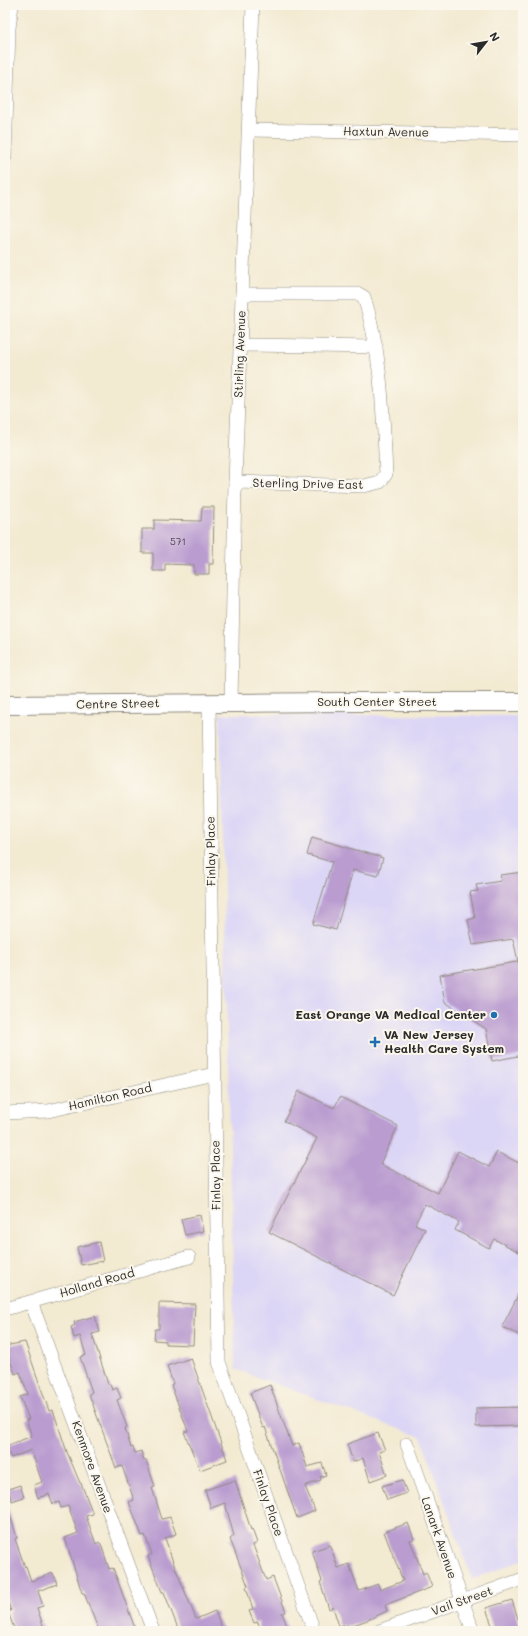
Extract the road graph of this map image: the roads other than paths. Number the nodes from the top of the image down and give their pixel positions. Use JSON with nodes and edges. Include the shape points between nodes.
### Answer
{"nodes":[{"id":1,"x":12,"y":5,"type":"edge"},
{"id":2,"x":253,"y":5,"type":"edge"},
{"id":3,"x":249,"y":130,"type":"junction"},
{"id":4,"x":523,"y":135,"type":"edge"},
{"id":5,"x":5,"y":157,"type":"edge"},
{"id":6,"x":242,"y":294,"type":"junction"},
{"id":7,"x":241,"y":345,"type":"junction"},
{"id":8,"x":376,"y":348,"type":"junction"},
{"id":9,"x":235,"y":482,"type":"junction"},
{"id":10,"x":523,"y":702,"type":"edge"},
{"id":11,"x":209,"y":703,"type":"junction"},
{"id":12,"x":231,"y":703,"type":"junction"},
{"id":13,"x":5,"y":705,"type":"edge"},
{"id":14,"x":214,"y":1074,"type":"junction"},
{"id":15,"x":5,"y":1113,"type":"edge"},
{"id":16,"x":189,"y":1256,"type":"dead end"},
{"id":17,"x":31,"y":1302,"type":"junction"},
{"id":18,"x":5,"y":1309,"type":"edge"},
{"id":19,"x":407,"y":1444,"type":"dead end"},
{"id":20,"x":523,"y":1579,"type":"edge"},
{"id":21,"x":462,"y":1602,"type":"junction"},
{"id":22,"x":153,"y":1631,"type":"edge"},
{"id":23,"x":314,"y":1631,"type":"edge"},
{"id":24,"x":379,"y":1631,"type":"edge"},
{"id":25,"x":473,"y":1631,"type":"edge"}],
"edges":[{"from":1,"to":5,"type":"street"},
{"from":2,"to":3,"type":"street","name":"Stirling Avenue"},
{"from":3,"to":4,"type":"street","name":"Haxtun Avenue"},
{"from":3,"to":6,"type":"street","name":"Stirling Avenue"},
{"from":6,"to":7,"type":"street","name":"Stirling Avenue"},
{"from":6,"to":8,"type":"street","via":[[358,294],[364,297]]},
{"from":7,"to":8,"type":"street"},
{"from":7,"to":9,"type":"street","name":"Stirling Avenue"},
{"from":8,"to":9,"type":"street","name":"Sterling Drive East","via":[[382,389],[386,474],[380,482],[364,486]]},
{"from":9,"to":12,"type":"street","name":"Stirling Avenue"},
{"from":10,"to":12,"type":"main road","name":"South Center Street"},
{"from":11,"to":12,"type":"main road","name":"Centre Street"},
{"from":11,"to":13,"type":"main road","name":"Centre Street"},
{"from":11,"to":14,"type":"street","name":"Finlay Place"},
{"from":14,"to":15,"type":"street","name":"Hamilton Road","via":[[48,1111]]},
{"from":14,"to":23,"type":"street","name":"Finlay Place","via":[[219,1362]]},
{"from":16,"to":17,"type":"street","name":"Holland Road"},
{"from":17,"to":18,"type":"street","name":"Holland Road"},
{"from":17,"to":22,"type":"street","name":"Kenmore Avenue"},
{"from":19,"to":21,"type":"street","name":"Lanark Avenue"},
{"from":20,"to":21,"type":"street","name":"Vail Street"},
{"from":21,"to":24,"type":"street","name":"Vail Street"},
{"from":21,"to":25,"type":"street","name":"Lanark Avenue"}]}
